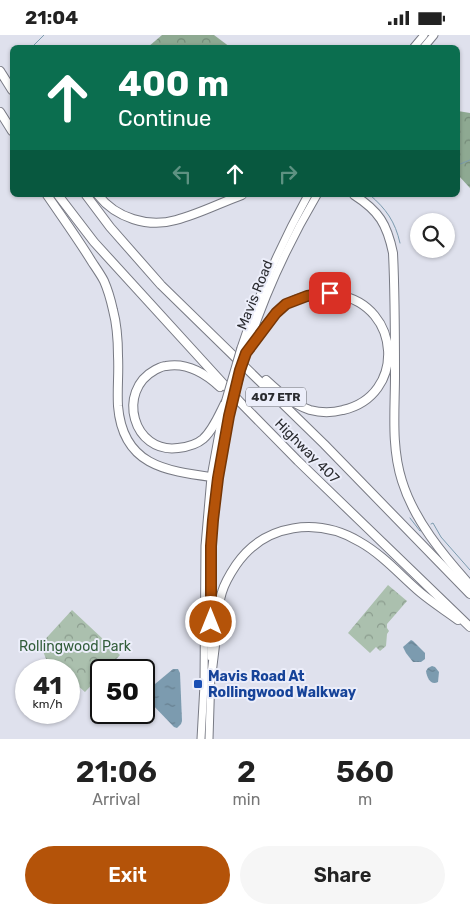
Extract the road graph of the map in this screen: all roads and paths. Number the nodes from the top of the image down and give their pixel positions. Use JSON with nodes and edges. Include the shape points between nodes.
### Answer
{"nodes":[{"id":1,"x":424,"y":35,"type":"edge"},
{"id":2,"x":434,"y":35,"type":"edge"},
{"id":3,"x":416,"y":45,"type":"edge"},
{"id":4,"x":426,"y":45,"type":"edge"},
{"id":5,"x":0,"y":71,"type":"edge"},
{"id":6,"x":10,"y":87,"type":"edge"},
{"id":7,"x":0,"y":113,"type":"edge"},
{"id":8,"x":10,"y":128,"type":"edge"},
{"id":9,"x":48,"y":197,"type":"edge"},
{"id":10,"x":60,"y":197,"type":"edge"},
{"id":11,"x":88,"y":197,"type":"edge"},
{"id":12,"x":100,"y":197,"type":"edge"},
{"id":13,"x":237,"y":197,"type":"edge"},
{"id":14,"x":307,"y":197,"type":"edge"},
{"id":15,"x":316,"y":197,"type":"edge"},
{"id":16,"x":357,"y":197,"type":"edge"},
{"id":17,"x":243,"y":350,"type":"junction"},
{"id":18,"x":249,"y":370,"type":"junction"},
{"id":19,"x":240,"y":402,"type":"junction"},
{"id":20,"x":225,"y":403,"type":"junction"},
{"id":21,"x":214,"y":477,"type":"junction"},
{"id":22,"x":470,"y":585,"type":"edge"},
{"id":23,"x":470,"y":594,"type":"edge"},
{"id":24,"x":470,"y":628,"type":"edge"},
{"id":25,"x":211,"y":678,"type":"junction"},
{"id":26,"x":201,"y":739,"type":"edge"},
{"id":27,"x":209,"y":739,"type":"edge"}],
"edges":[{"from":1,"to":3,"type":"main road"},
{"from":2,"to":4,"type":"main road"},
{"from":5,"to":6,"type":"highway"},
{"from":7,"to":8,"type":"highway"},
{"from":9,"to":21,"type":"highway","via":[[104,281],[118,335],[118,405],[128,441],[140,456],[149,461],[169,469]]},
{"from":10,"to":19,"type":"highway","name":"Highway 407","number":"407 ETR","via":[[94,242]]},
{"from":11,"to":18,"type":"highway","name":"Highway 407","number":"407 ETR","via":[[161,285]]},
{"from":12,"to":13,"type":"highway","via":[[121,215],[160,223],[188,217]]},
{"from":14,"to":17,"type":"main road","name":"Mavis Road","via":[[251,317]]},
{"from":15,"to":17,"type":"main road","name":"Mavis Road","via":[[275,276]]},
{"from":16,"to":22,"type":"highway","via":[[380,216],[393,253],[396,454],[402,481],[422,523]]},
{"from":17,"to":18,"type":"highway","via":[[286,304],[307,296],[330,293],[364,305],[385,332],[388,351],[385,375],[371,396],[352,409],[332,413],[308,409],[289,400]]},
{"from":17,"to":20,"type":"main road","name":"Mavis Road","bridge":true},
{"from":17,"to":21,"type":"main road","name":"Mavis Road","bridge":true},
{"from":18,"to":23,"type":"highway","name":"Highway 407","number":"407 ETR"},
{"from":19,"to":20,"type":"highway","via":[[202,372],[184,365],[163,366],[141,381],[135,392],[134,419],[148,440],[158,446],[172,449],[187,447],[203,439]]},
{"from":19,"to":24,"type":"highway","name":"Highway 407","number":"407 ETR"},
{"from":20,"to":21,"type":"main road","name":"Mavis Road"},
{"from":21,"to":25,"type":"main road","name":"Mavis Road"},
{"from":21,"to":26,"type":"main road","name":"Mavis Road","via":[[205,546]]},
{"from":24,"to":25,"type":"highway","via":[[360,542],[331,529],[295,528],[277,532],[256,544],[228,577],[219,608]]},
{"from":25,"to":27,"type":"main road","name":"Mavis Road"}]}
